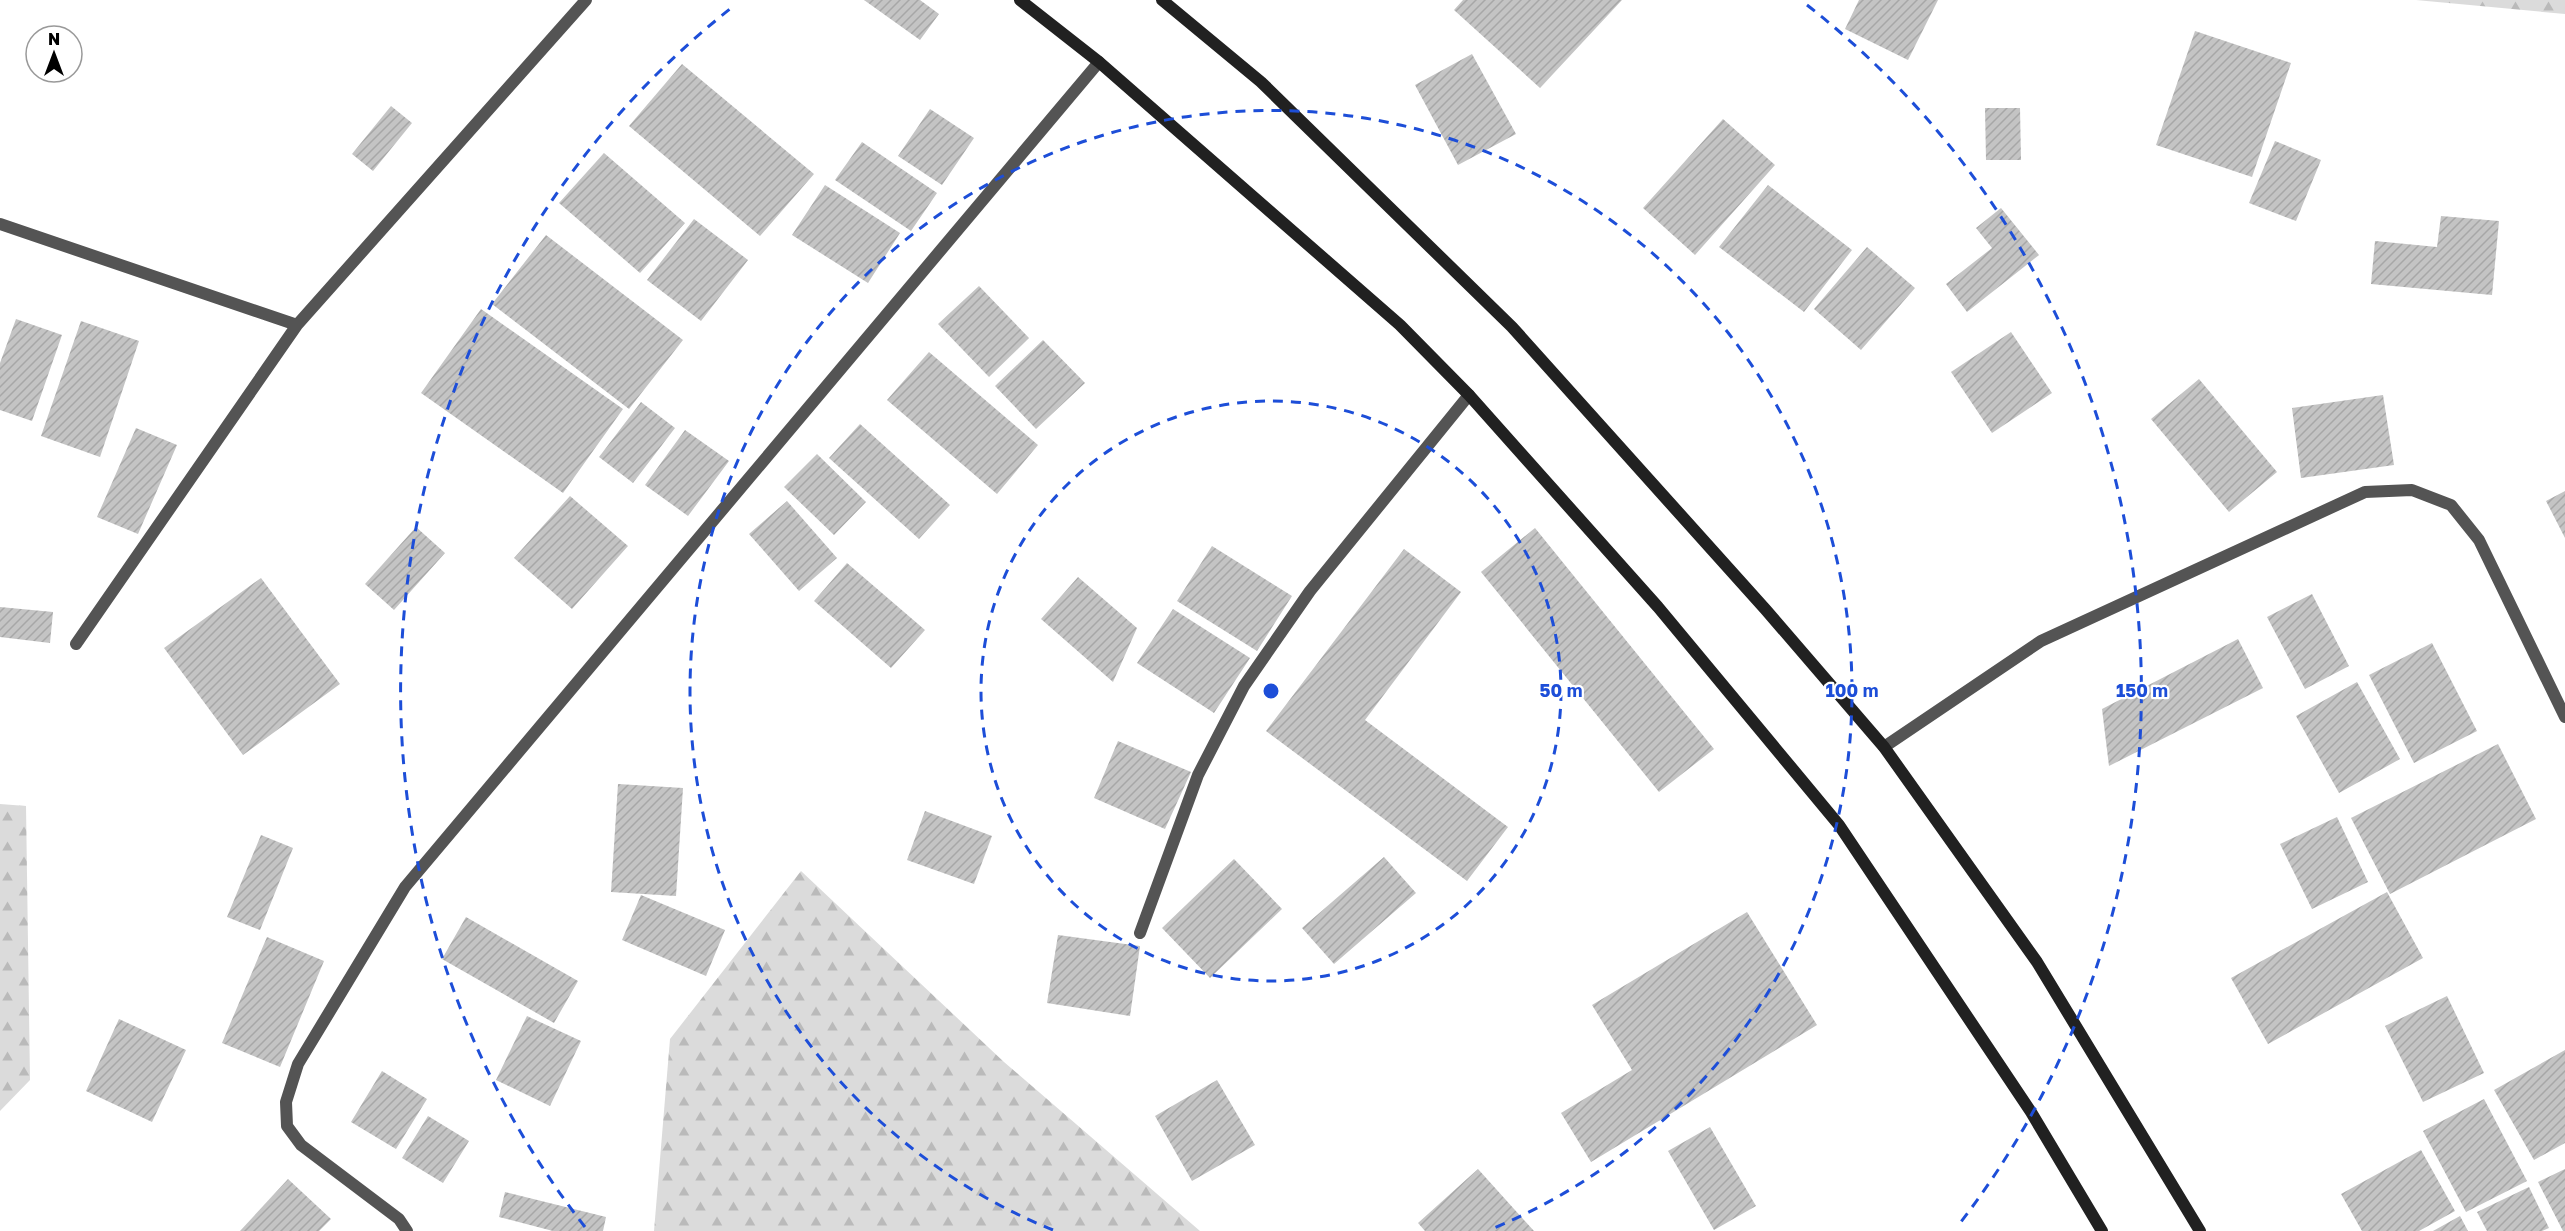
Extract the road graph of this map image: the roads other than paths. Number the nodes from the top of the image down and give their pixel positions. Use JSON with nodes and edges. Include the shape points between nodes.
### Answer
{"nodes":[{"id":1,"x":586,"y":0,"type":"edge"},
{"id":2,"x":1020,"y":0,"type":"edge"},
{"id":3,"x":1162,"y":0,"type":"edge"},
{"id":4,"x":1099,"y":62,"type":"junction"},
{"id":5,"x":0,"y":224,"type":"edge"},
{"id":6,"x":297,"y":325,"type":"junction"},
{"id":7,"x":1468,"y":395,"type":"junction"},
{"id":8,"x":76,"y":645,"type":"dead end"},
{"id":9,"x":2565,"y":717,"type":"edge"},
{"id":10,"x":1884,"y":747,"type":"junction"},
{"id":11,"x":1140,"y":933,"type":"dead end"},
{"id":12,"x":407,"y":1231,"type":"edge"},
{"id":13,"x":2102,"y":1231,"type":"edge"},
{"id":14,"x":2200,"y":1231,"type":"edge"}],
"edges":[{"from":1,"to":6,"type":"street"},
{"from":2,"to":4,"type":"street"},
{"from":3,"to":10,"type":"street","via":[[1261,82],[1512,327]]},
{"from":4,"to":7,"type":"street","via":[[1400,325]]},
{"from":4,"to":12,"type":"street","via":[[405,886],[298,1064],[286,1102],[287,1126],[301,1145],[399,1219]]},
{"from":5,"to":6,"type":"street"},
{"from":6,"to":8,"type":"street"},
{"from":7,"to":11,"type":"street","via":[[1310,591],[1244,686],[1198,776]]},
{"from":7,"to":13,"type":"street","via":[[1658,607],[1839,825],[2031,1112]]},
{"from":9,"to":10,"type":"street","via":[[2479,540],[2451,504],[2412,490],[2365,492],[2041,641]]},
{"from":10,"to":14,"type":"street","via":[[2037,962]]}]}
